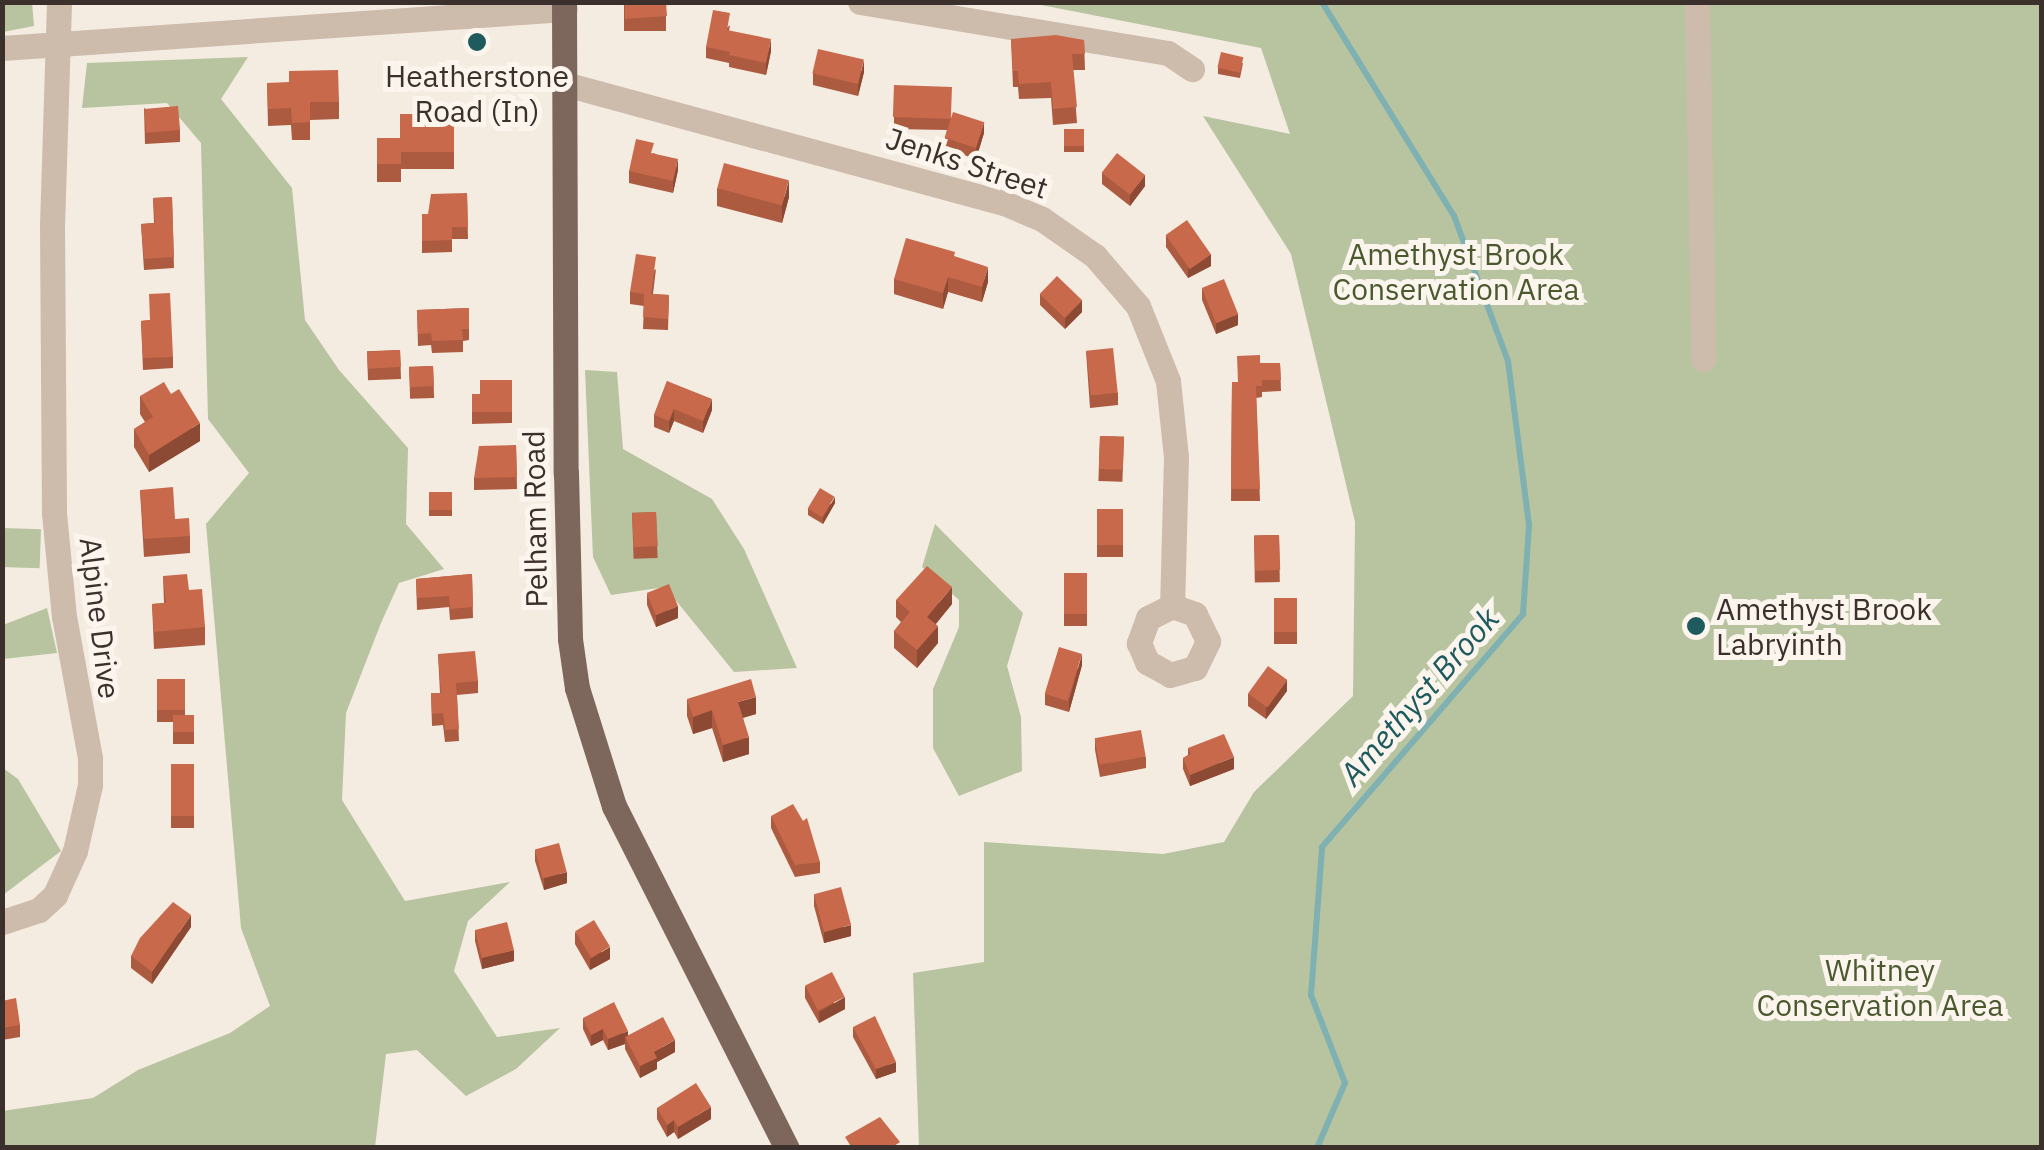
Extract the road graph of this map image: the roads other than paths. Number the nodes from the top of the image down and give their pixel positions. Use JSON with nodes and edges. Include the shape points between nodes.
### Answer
{"nodes":[{"id":1,"x":59,"y":2,"type":"edge"},
{"id":2,"x":860,"y":2,"type":"edge"},
{"id":3,"x":1697,"y":2,"type":"edge"},
{"id":4,"x":564,"y":6,"type":"edge"},
{"id":5,"x":58,"y":41,"type":"junction"},
{"id":6,"x":2,"y":48,"type":"edge"},
{"id":7,"x":1192,"y":69,"type":"dead end"},
{"id":8,"x":565,"y":84,"type":"junction"},
{"id":9,"x":1703,"y":359,"type":"dead end"},
{"id":10,"x":1172,"y":606,"type":"dead end"},
{"id":11,"x":2,"y":922,"type":"edge"},
{"id":12,"x":787,"y":1148,"type":"edge"}],
"edges":[{"from":1,"to":5,"type":"street","name":"Alpine Drive"},
{"from":2,"to":7,"type":"street","via":[[1168,54]]},
{"from":3,"to":9,"type":"street"},
{"from":4,"to":5,"type":"street","via":[[165,40]]},
{"from":4,"to":8,"type":"main road","name":"Pelham Road"},
{"from":5,"to":6,"type":"street"},
{"from":5,"to":11,"type":"street","name":"Alpine Drive","via":[[54,513],[90,785],[75,850],[55,896],[39,910]]},
{"from":8,"to":10,"type":"street","name":"Jenks Street","via":[[1004,203],[1042,218],[1095,256],[1138,306],[1168,382],[1176,457]]},
{"from":8,"to":12,"type":"main road","name":"Pelham Road","via":[[573,667],[603,781]]}]}
